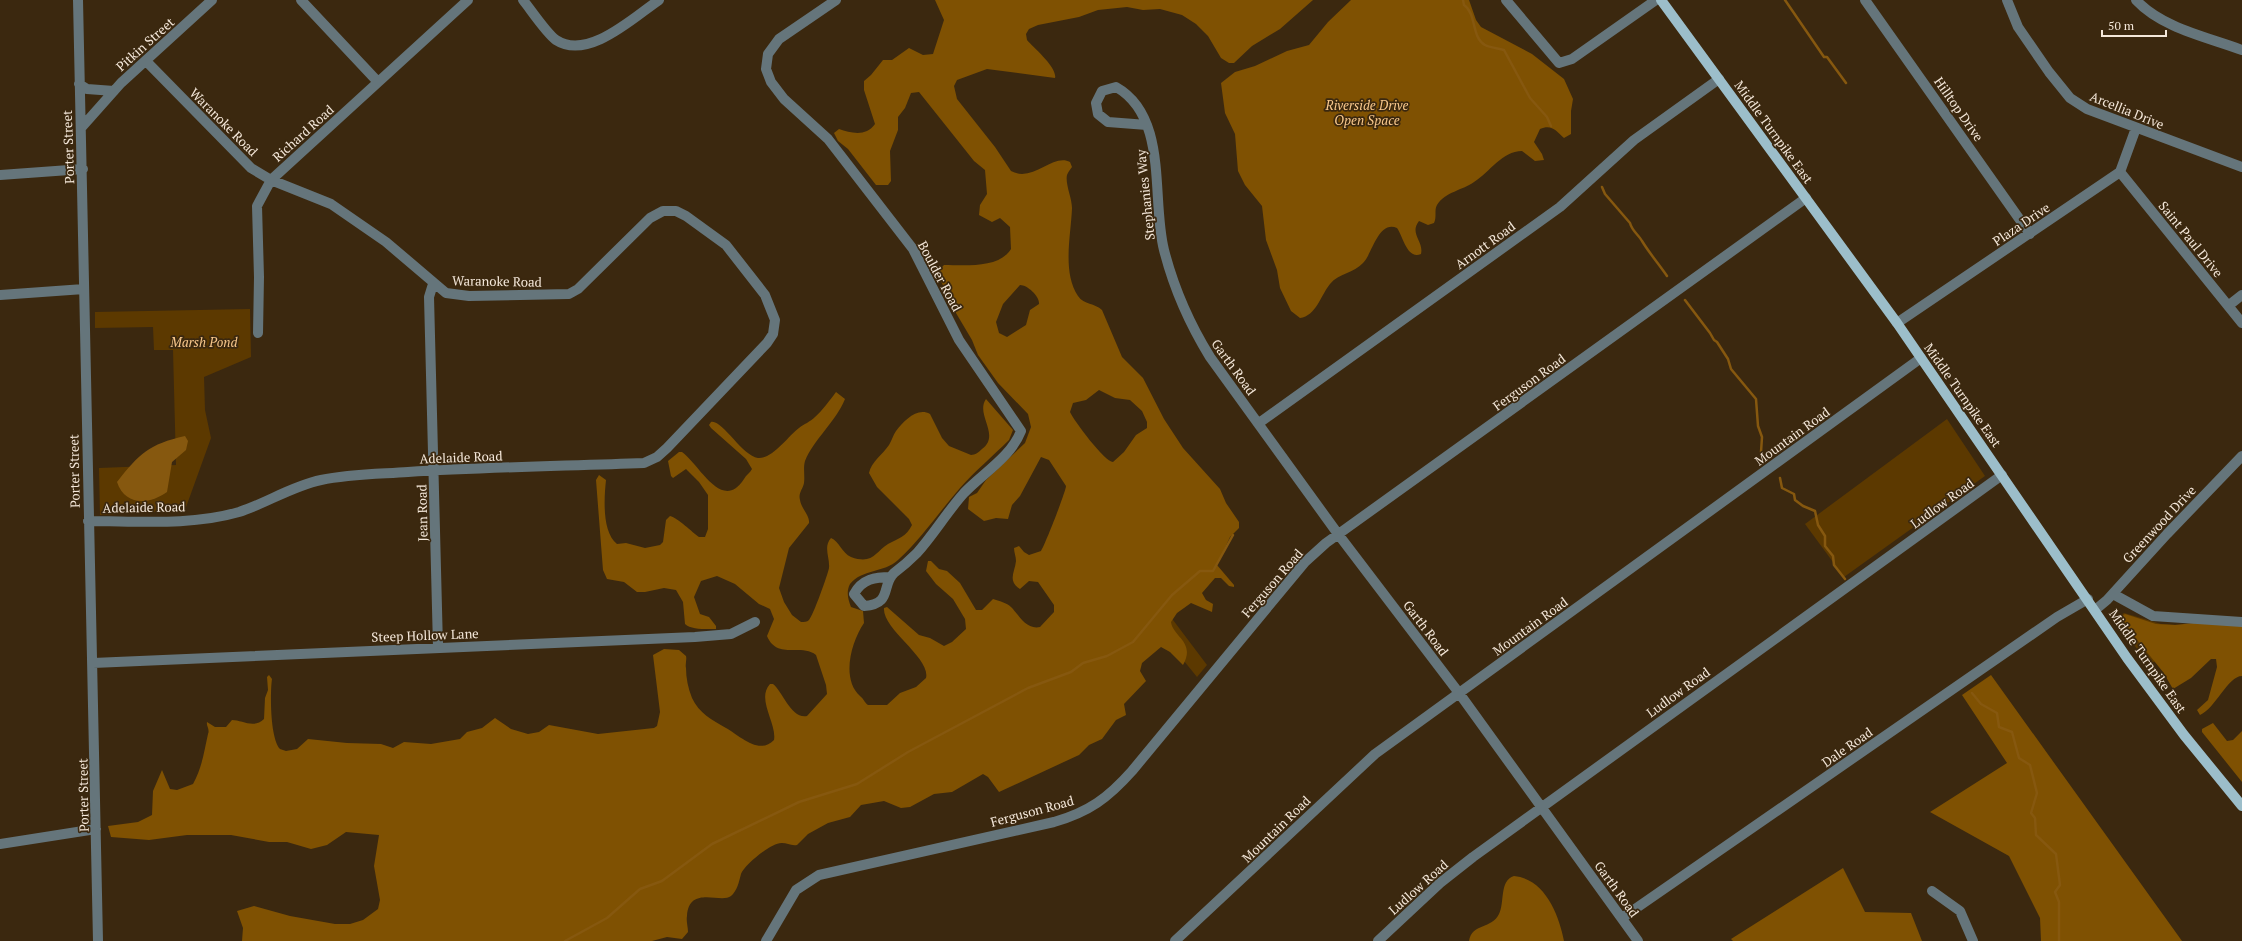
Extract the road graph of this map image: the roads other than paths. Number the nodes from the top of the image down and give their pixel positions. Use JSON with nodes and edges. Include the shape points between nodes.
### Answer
{"nodes":[{"id":1,"x":78,"y":0,"type":"edge"},
{"id":2,"x":212,"y":0,"type":"edge"},
{"id":3,"x":301,"y":0,"type":"edge"},
{"id":4,"x":468,"y":0,"type":"edge"},
{"id":5,"x":523,"y":0,"type":"edge"},
{"id":6,"x":658,"y":0,"type":"edge"},
{"id":7,"x":836,"y":0,"type":"edge"},
{"id":8,"x":1506,"y":0,"type":"edge"},
{"id":9,"x":1656,"y":0,"type":"edge"},
{"id":10,"x":1661,"y":0,"type":"edge"},
{"id":11,"x":1865,"y":0,"type":"edge"},
{"id":12,"x":2007,"y":0,"type":"edge"},
{"id":13,"x":2136,"y":0,"type":"edge"},
{"id":14,"x":2242,"y":50,"type":"edge"},
{"id":15,"x":146,"y":61,"type":"junction"},
{"id":16,"x":1719,"y":79,"type":"junction"},
{"id":17,"x":378,"y":82,"type":"junction"},
{"id":18,"x":79,"y":84,"type":"junction"},
{"id":19,"x":114,"y":91,"type":"junction"},
{"id":20,"x":1146,"y":125,"type":"junction"},
{"id":21,"x":81,"y":128,"type":"junction"},
{"id":22,"x":2136,"y":128,"type":"junction"},
{"id":23,"x":2242,"y":167,"type":"edge"},
{"id":24,"x":83,"y":169,"type":"junction"},
{"id":25,"x":2120,"y":172,"type":"junction"},
{"id":26,"x":0,"y":175,"type":"edge"},
{"id":27,"x":271,"y":180,"type":"junction"},
{"id":28,"x":1806,"y":198,"type":"junction"},
{"id":29,"x":2030,"y":234,"type":"junction"},
{"id":30,"x":433,"y":284,"type":"junction"},
{"id":31,"x":84,"y":289,"type":"junction"},
{"id":32,"x":0,"y":295,"type":"edge"},
{"id":33,"x":2242,"y":295,"type":"edge"},
{"id":34,"x":2228,"y":306,"type":"junction"},
{"id":35,"x":775,"y":320,"type":"joint"},
{"id":36,"x":2242,"y":323,"type":"edge"},
{"id":37,"x":1898,"y":324,"type":"junction"},
{"id":38,"x":1193,"y":330,"type":"joint"},
{"id":39,"x":258,"y":333,"type":"dead end"},
{"id":40,"x":1921,"y":358,"type":"junction"},
{"id":41,"x":1259,"y":423,"type":"junction"},
{"id":42,"x":2242,"y":456,"type":"edge"},
{"id":43,"x":434,"y":471,"type":"junction"},
{"id":44,"x":2002,"y":475,"type":"junction"},
{"id":45,"x":88,"y":521,"type":"junction"},
{"id":46,"x":1338,"y":534,"type":"junction"},
{"id":47,"x":891,"y":577,"type":"dead end"},
{"id":48,"x":2113,"y":594,"type":"junction"},
{"id":49,"x":2088,"y":599,"type":"junction"},
{"id":50,"x":2095,"y":610,"type":"junction"},
{"id":51,"x":755,"y":622,"type":"dead end"},
{"id":52,"x":2242,"y":622,"type":"edge"},
{"id":53,"x":438,"y":647,"type":"junction"},
{"id":54,"x":94,"y":663,"type":"junction"},
{"id":55,"x":1459,"y":693,"type":"junction"},
{"id":56,"x":2242,"y":806,"type":"edge"},
{"id":57,"x":1541,"y":807,"type":"junction"},
{"id":58,"x":96,"y":829,"type":"junction"},
{"id":59,"x":0,"y":844,"type":"edge"},
{"id":60,"x":1932,"y":891,"type":"dead end"},
{"id":61,"x":1622,"y":918,"type":"junction"},
{"id":62,"x":98,"y":941,"type":"edge"},
{"id":63,"x":766,"y":941,"type":"edge"},
{"id":64,"x":1175,"y":941,"type":"edge"},
{"id":65,"x":1378,"y":941,"type":"edge"},
{"id":66,"x":1638,"y":941,"type":"edge"},
{"id":67,"x":1973,"y":941,"type":"edge"}],
"edges":[{"from":1,"to":18,"type":"street","name":"Porter Street"},
{"from":2,"to":15,"type":"street","name":"Pitkin Street"},
{"from":3,"to":17,"type":"street"},
{"from":4,"to":17,"type":"street","name":"Richard Road"},
{"from":5,"to":6,"type":"street","via":[[556,40],[574,47],[591,44],[610,35]]},
{"from":7,"to":47,"type":"street","name":"Boulder Road","via":[[779,39],[768,54],[766,69],[771,82],[784,99],[828,139],[913,249],[959,340],[1021,431],[1016,445],[964,494],[916,553]]},
{"from":8,"to":9,"type":"street","via":[[1559,63],[1572,59]]},
{"from":10,"to":16,"type":"main road","name":"Middle Turnpike East"},
{"from":11,"to":29,"type":"street","name":"Hilltop Drive"},
{"from":12,"to":22,"type":"street","name":"Arcellia Drive","via":[[2018,27],[2070,98],[2087,109]]},
{"from":13,"to":14,"type":"street","via":[[2148,13],[2169,23]]},
{"from":15,"to":19,"type":"street","name":"Pitkin Street"},
{"from":15,"to":27,"type":"street","name":"Waranoke Road","via":[[251,168]]},
{"from":16,"to":28,"type":"main road","name":"Middle Turnpike East"},
{"from":16,"to":41,"type":"street","name":"Arnott Road","via":[[1634,140],[1560,207]]},
{"from":17,"to":27,"type":"street","name":"Richard Road"},
{"from":18,"to":19,"type":"street","via":[[87,89]]},
{"from":18,"to":21,"type":"street","name":"Porter Street"},
{"from":19,"to":21,"type":"street","name":"Pitkin Street"},
{"from":20,"to":20,"type":"street","name":"Stephanies Way","via":[[1139,107],[1129,94],[1116,87],[1102,91],[1096,103],[1098,114],[1108,122]]},
{"from":20,"to":38,"type":"street","name":"Stephanies Way","via":[[1154,143],[1159,222],[1164,249],[1174,285]]},
{"from":21,"to":24,"type":"street","name":"Porter Street"},
{"from":22,"to":23,"type":"street","name":"Arcellia Drive"},
{"from":22,"to":25,"type":"street"},
{"from":24,"to":26,"type":"street"},
{"from":24,"to":31,"type":"street","name":"Porter Street"},
{"from":25,"to":29,"type":"street","name":"Plaza Drive"},
{"from":25,"to":34,"type":"street","name":"Saint Paul Drive"},
{"from":27,"to":30,"type":"street","name":"Waranoke Road","via":[[331,204],[386,242]]},
{"from":27,"to":39,"type":"street","name":"Richard Road","via":[[257,206]]},
{"from":28,"to":37,"type":"main road","name":"Middle Turnpike East"},
{"from":28,"to":46,"type":"street","name":"Ferguson Road"},
{"from":29,"to":37,"type":"street","name":"Plaza Drive"},
{"from":30,"to":35,"type":"street","name":"Waranoke Road","via":[[446,293],[470,296],[569,294],[578,289],[650,218],[663,212],[676,211],[726,245],[766,295]]},
{"from":30,"to":43,"type":"street","name":"Jean Road","via":[[429,297]]},
{"from":31,"to":32,"type":"street"},
{"from":31,"to":45,"type":"street","name":"Porter Street"},
{"from":33,"to":34,"type":"street"},
{"from":34,"to":36,"type":"street","name":"Saint Paul Drive"},
{"from":35,"to":43,"type":"street","name":"Adelaide Road","via":[[774,334],[767,343],[667,448],[657,457],[644,463]]},
{"from":37,"to":40,"type":"main road","name":"Middle Turnpike East"},
{"from":38,"to":41,"type":"street","name":"Garth Road"},
{"from":40,"to":44,"type":"main road","name":"Middle Turnpike East"},
{"from":40,"to":55,"type":"street","name":"Mountain Road"},
{"from":41,"to":46,"type":"street","name":"Garth Road"},
{"from":42,"to":48,"type":"street","name":"Greenwood Drive"},
{"from":43,"to":45,"type":"street","name":"Adelaide Road","via":[[321,480],[238,512],[204,518]]},
{"from":43,"to":53,"type":"street","name":"Jean Road"},
{"from":44,"to":49,"type":"main road","name":"Middle Turnpike East"},
{"from":44,"to":57,"type":"street","name":"Ludlow Road"},
{"from":45,"to":54,"type":"street","name":"Porter Street"},
{"from":46,"to":55,"type":"street","name":"Garth Road"},
{"from":46,"to":63,"type":"street","name":"Ferguson Road","via":[[1305,562],[1132,771],[1115,790],[1097,804],[1074,816],[1054,822],[819,875],[796,890]]},
{"from":48,"to":50,"type":"street","name":"Greenwood Drive"},
{"from":48,"to":52,"type":"street","via":[[2153,616]]},
{"from":49,"to":50,"type":"main road","name":"Middle Turnpike East"},
{"from":49,"to":61,"type":"street","name":"Dale Road","via":[[2057,617]]},
{"from":50,"to":56,"type":"main road","name":"Middle Turnpike East","via":[[2184,735]]},
{"from":51,"to":53,"type":"street","name":"Steep Hollow Lane","via":[[731,634]]},
{"from":53,"to":54,"type":"street","name":"Steep Hollow Lane"},
{"from":54,"to":58,"type":"street","name":"Porter Street"},
{"from":55,"to":57,"type":"street","name":"Garth Road"},
{"from":55,"to":64,"type":"street","name":"Mountain Road","via":[[1375,754]]},
{"from":57,"to":61,"type":"street","name":"Garth Road"},
{"from":57,"to":65,"type":"street","name":"Ludlow Road","via":[[1440,884]]},
{"from":58,"to":59,"type":"street"},
{"from":58,"to":62,"type":"street","name":"Porter Street"},
{"from":60,"to":67,"type":"street","via":[[1960,911]]},
{"from":61,"to":66,"type":"street","name":"Garth Road"}]}
